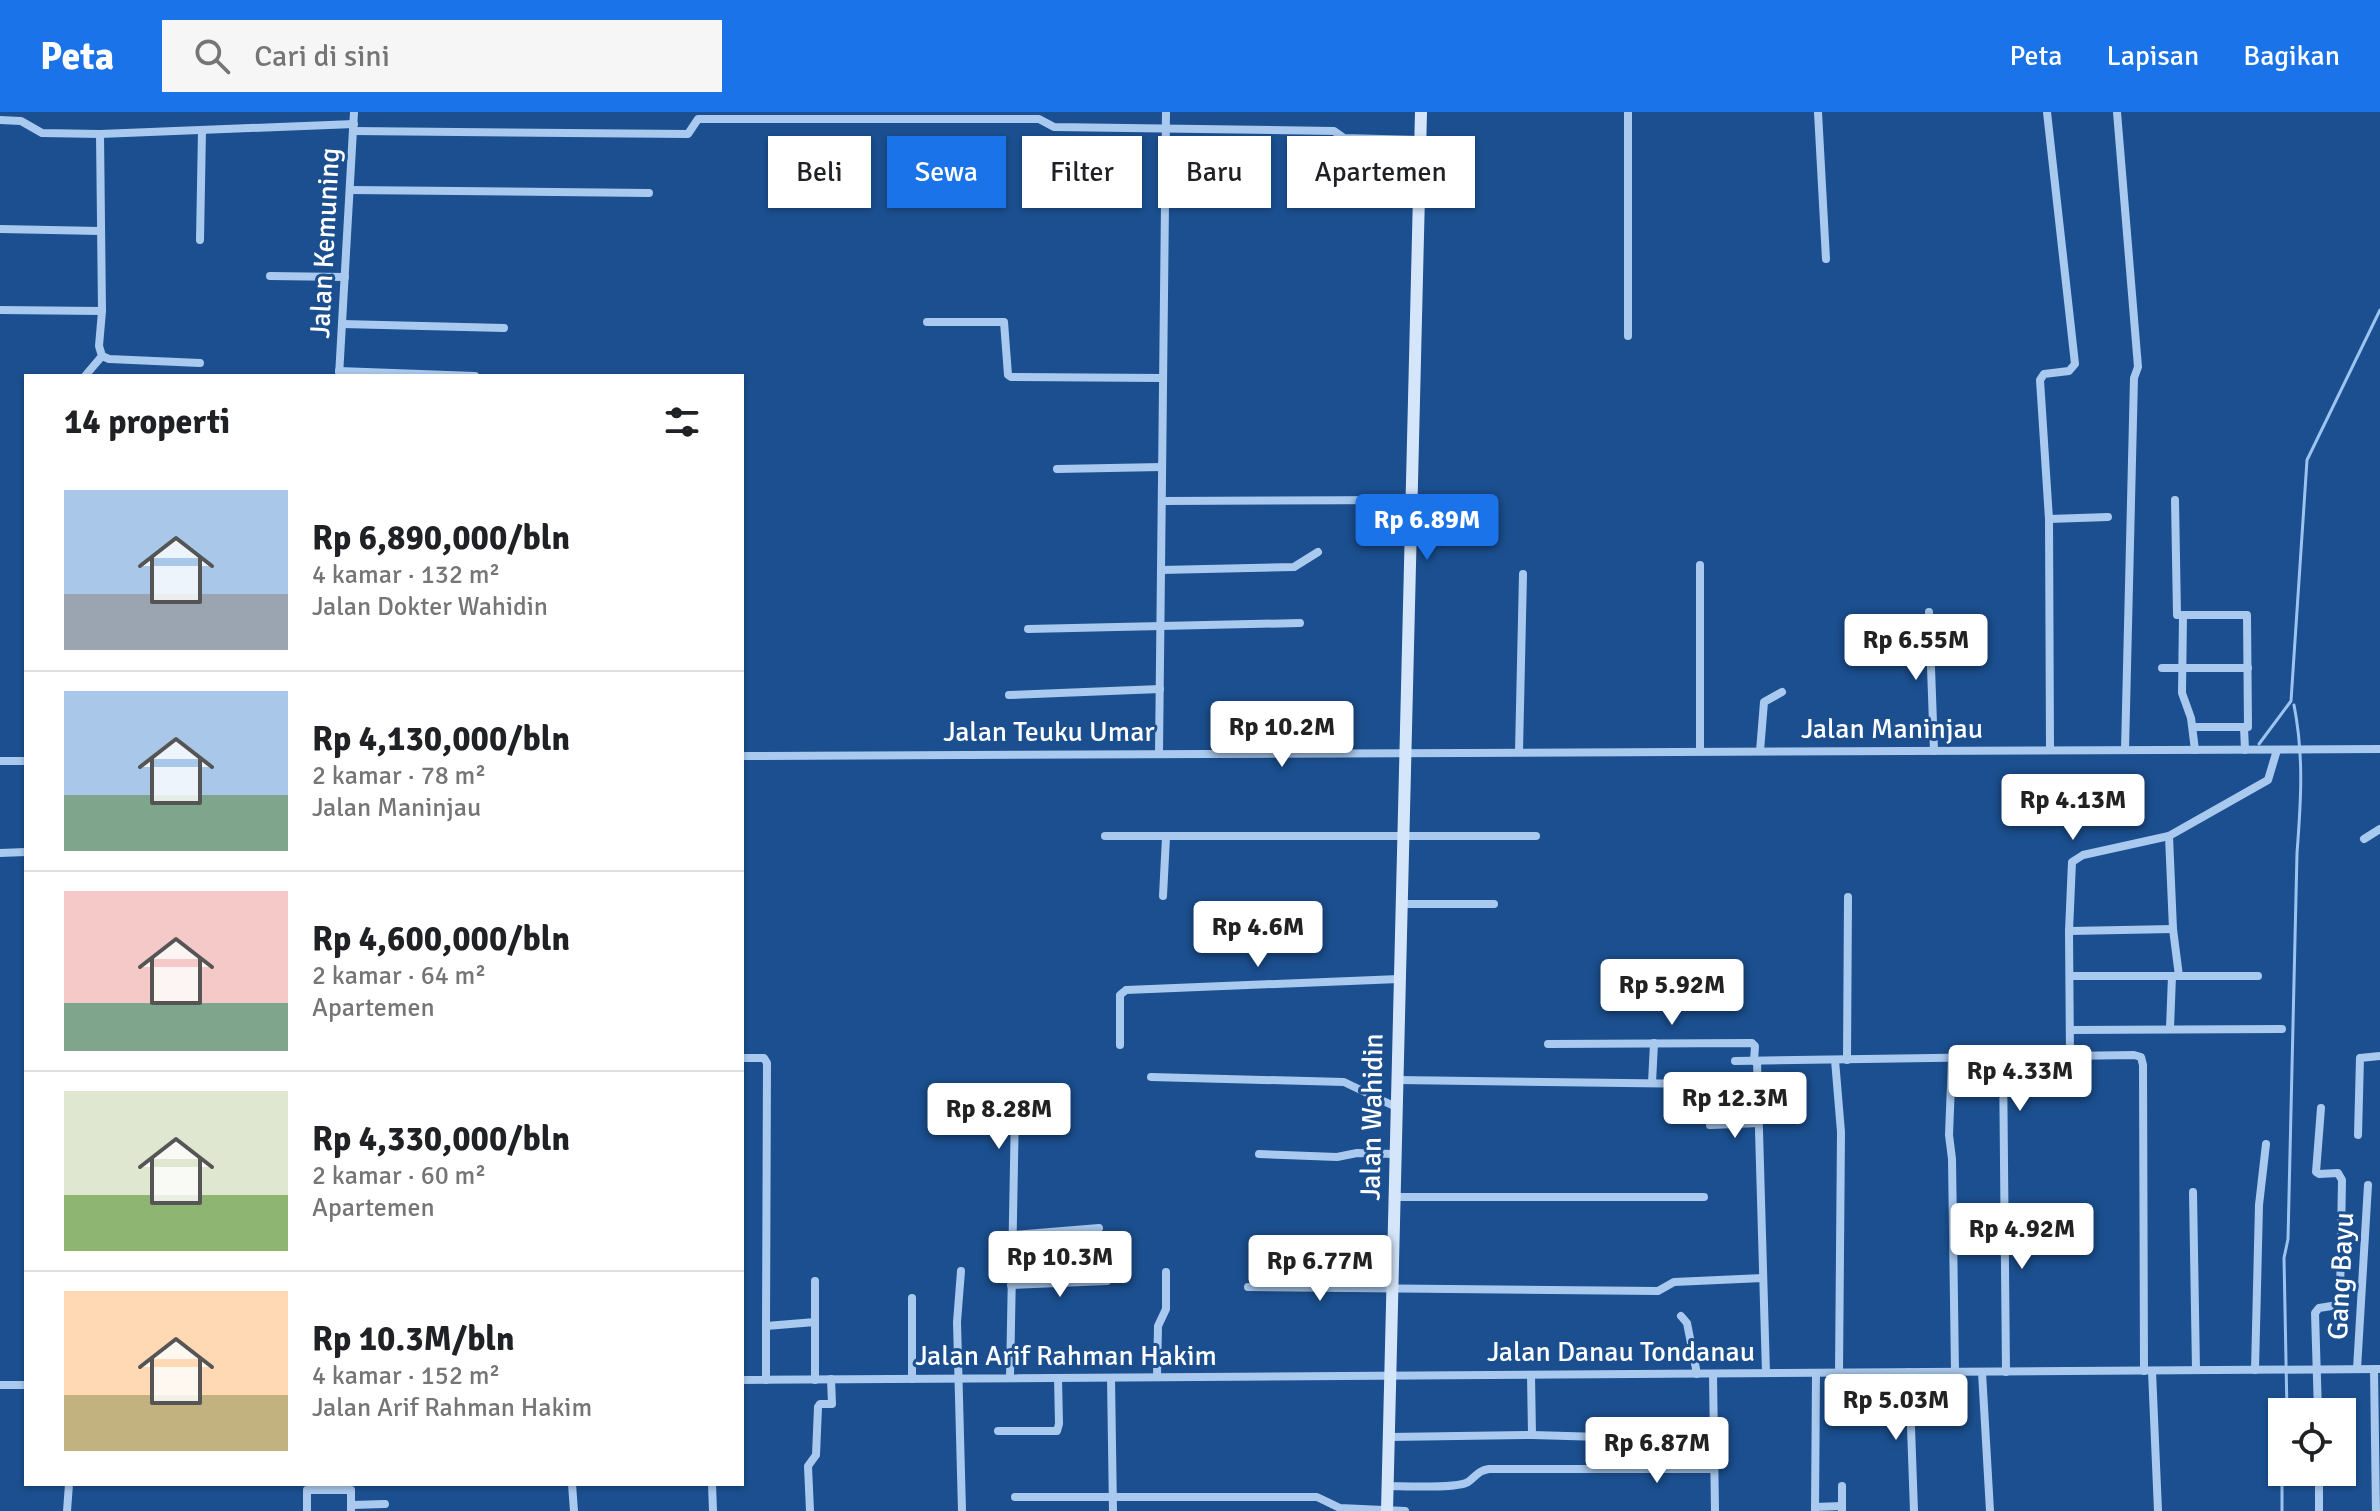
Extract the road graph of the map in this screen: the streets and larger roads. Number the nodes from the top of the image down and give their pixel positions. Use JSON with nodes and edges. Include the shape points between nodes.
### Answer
{"nodes":[{"id":1,"x":354,"y":112,"type":"edge"},
{"id":2,"x":1166,"y":112,"type":"edge"},
{"id":3,"x":1421,"y":112,"type":"edge"},
{"id":4,"x":1628,"y":112,"type":"edge"},
{"id":5,"x":1818,"y":112,"type":"edge"},
{"id":6,"x":2047,"y":112,"type":"edge"},
{"id":7,"x":2117,"y":112,"type":"edge"},
{"id":8,"x":704,"y":116,"type":"edge"},
{"id":9,"x":0,"y":120,"type":"edge"},
{"id":10,"x":1165,"y":127,"type":"junction"},
{"id":11,"x":353,"y":128,"type":"junction"},
{"id":12,"x":202,"y":130,"type":"junction"},
{"id":13,"x":100,"y":134,"type":"junction"},
{"id":14,"x":1341,"y":136,"type":"edge"},
{"id":15,"x":1421,"y":136,"type":"edge"},
{"id":16,"x":350,"y":190,"type":"junction"},
{"id":17,"x":649,"y":193,"type":"dead end"},
{"id":18,"x":1419,"y":208,"type":"edge"},
{"id":19,"x":0,"y":229,"type":"edge"},
{"id":20,"x":100,"y":231,"type":"junction"},
{"id":21,"x":200,"y":240,"type":"dead end"},
{"id":22,"x":1826,"y":259,"type":"dead end"},
{"id":23,"x":270,"y":276,"type":"dead end"},
{"id":24,"x":345,"y":277,"type":"junction"},
{"id":25,"x":0,"y":310,"type":"edge"},
{"id":26,"x":102,"y":311,"type":"junction"},
{"id":27,"x":927,"y":322,"type":"dead end"},
{"id":28,"x":342,"y":324,"type":"junction"},
{"id":29,"x":504,"y":328,"type":"dead end"},
{"id":30,"x":1628,"y":336,"type":"dead end"},
{"id":31,"x":102,"y":356,"type":"junction"},
{"id":32,"x":200,"y":363,"type":"dead end"},
{"id":33,"x":87,"y":374,"type":"edge"},
{"id":34,"x":339,"y":374,"type":"edge"},
{"id":35,"x":1163,"y":378,"type":"junction"},
{"id":36,"x":1162,"y":467,"type":"junction"},
{"id":37,"x":1057,"y":469,"type":"dead end"},
{"id":38,"x":1411,"y":500,"type":"junction"},
{"id":39,"x":2175,"y":500,"type":"dead end"},
{"id":40,"x":1162,"y":501,"type":"junction"},
{"id":41,"x":2108,"y":517,"type":"dead end"},
{"id":42,"x":2049,"y":519,"type":"junction"},
{"id":43,"x":1318,"y":552,"type":"dead end"},
{"id":44,"x":1700,"y":565,"type":"dead end"},
{"id":45,"x":1161,"y":570,"type":"junction"},
{"id":46,"x":1523,"y":574,"type":"dead end"},
{"id":47,"x":1929,"y":612,"type":"dead end"},
{"id":48,"x":2183,"y":615,"type":"junction"},
{"id":49,"x":1300,"y":623,"type":"dead end"},
{"id":50,"x":1160,"y":627,"type":"junction"},
{"id":51,"x":1028,"y":629,"type":"dead end"},
{"id":52,"x":2162,"y":668,"type":"dead end"},
{"id":53,"x":2183,"y":668,"type":"junction"},
{"id":54,"x":2248,"y":668,"type":"junction"},
{"id":55,"x":1160,"y":689,"type":"junction"},
{"id":56,"x":1782,"y":692,"type":"dead end"},
{"id":57,"x":1009,"y":695,"type":"dead end"},
{"id":58,"x":2193,"y":727,"type":"junction"},
{"id":59,"x":2244,"y":727,"type":"junction"},
{"id":60,"x":2380,"y":749,"type":"edge"},
{"id":61,"x":2050,"y":750,"type":"junction"},
{"id":62,"x":2125,"y":750,"type":"junction"},
{"id":63,"x":2195,"y":750,"type":"junction"},
{"id":64,"x":2245,"y":750,"type":"junction"},
{"id":65,"x":2273,"y":750,"type":"junction"},
{"id":66,"x":1519,"y":751,"type":"junction"},
{"id":67,"x":1700,"y":751,"type":"junction"},
{"id":68,"x":1760,"y":751,"type":"junction"},
{"id":69,"x":1934,"y":751,"type":"junction"},
{"id":70,"x":1404,"y":752,"type":"junction"},
{"id":71,"x":1159,"y":753,"type":"junction"},
{"id":72,"x":744,"y":756,"type":"edge"},
{"id":73,"x":0,"y":761,"type":"edge"},
{"id":74,"x":24,"y":761,"type":"edge"},
{"id":75,"x":2380,"y":829,"type":"edge"},
{"id":76,"x":1105,"y":836,"type":"dead end"},
{"id":77,"x":1536,"y":836,"type":"dead end"},
{"id":78,"x":2169,"y":836,"type":"junction"},
{"id":79,"x":1166,"y":837,"type":"junction"},
{"id":80,"x":1402,"y":837,"type":"junction"},
{"id":81,"x":2364,"y":839,"type":"dead end"},
{"id":82,"x":24,"y":852,"type":"edge"},
{"id":83,"x":0,"y":853,"type":"edge"},
{"id":84,"x":1163,"y":896,"type":"dead end"},
{"id":85,"x":1848,"y":897,"type":"dead end"},
{"id":86,"x":1401,"y":904,"type":"junction"},
{"id":87,"x":1494,"y":904,"type":"dead end"},
{"id":88,"x":2173,"y":929,"type":"junction"},
{"id":89,"x":2069,"y":931,"type":"junction"},
{"id":90,"x":2070,"y":976,"type":"junction"},
{"id":91,"x":2176,"y":976,"type":"junction"},
{"id":92,"x":2258,"y":976,"type":"dead end"},
{"id":93,"x":1399,"y":979,"type":"junction"},
{"id":94,"x":2170,"y":1028,"type":"junction"},
{"id":95,"x":2282,"y":1029,"type":"dead end"},
{"id":96,"x":2070,"y":1030,"type":"junction"},
{"id":97,"x":1654,"y":1043,"type":"junction"},
{"id":98,"x":1548,"y":1044,"type":"dead end"},
{"id":99,"x":1120,"y":1045,"type":"dead end"},
{"id":100,"x":2070,"y":1056,"type":"junction"},
{"id":101,"x":2380,"y":1056,"type":"edge"},
{"id":102,"x":2003,"y":1057,"type":"junction"},
{"id":103,"x":744,"y":1058,"type":"edge"},
{"id":104,"x":1952,"y":1058,"type":"junction"},
{"id":105,"x":1835,"y":1060,"type":"junction"},
{"id":106,"x":1847,"y":1060,"type":"junction"},
{"id":107,"x":1735,"y":1061,"type":"dead end"},
{"id":108,"x":1756,"y":1061,"type":"junction"},
{"id":109,"x":1151,"y":1077,"type":"dead end"},
{"id":110,"x":1397,"y":1080,"type":"junction"},
{"id":111,"x":1652,"y":1083,"type":"junction"},
{"id":112,"x":1704,"y":1084,"type":"dead end"},
{"id":113,"x":1396,"y":1107,"type":"junction"},
{"id":114,"x":2321,"y":1108,"type":"dead end"},
{"id":115,"x":1015,"y":1110,"type":"dead end"},
{"id":116,"x":1759,"y":1123,"type":"junction"},
{"id":117,"x":1710,"y":1125,"type":"dead end"},
{"id":118,"x":2358,"y":1135,"type":"dead end"},
{"id":119,"x":2266,"y":1144,"type":"dead end"},
{"id":120,"x":1259,"y":1154,"type":"dead end"},
{"id":121,"x":1395,"y":1154,"type":"junction"},
{"id":122,"x":2368,"y":1185,"type":"dead end"},
{"id":123,"x":2193,"y":1192,"type":"dead end"},
{"id":124,"x":1394,"y":1197,"type":"junction"},
{"id":125,"x":1704,"y":1197,"type":"dead end"},
{"id":126,"x":1099,"y":1228,"type":"dead end"},
{"id":127,"x":1012,"y":1235,"type":"junction"},
{"id":128,"x":961,"y":1271,"type":"dead end"},
{"id":129,"x":1166,"y":1272,"type":"dead end"},
{"id":130,"x":1763,"y":1278,"type":"junction"},
{"id":131,"x":815,"y":1281,"type":"dead end"},
{"id":132,"x":1107,"y":1281,"type":"dead end"},
{"id":133,"x":1011,"y":1285,"type":"junction"},
{"id":134,"x":1248,"y":1287,"type":"dead end"},
{"id":135,"x":1392,"y":1287,"type":"junction"},
{"id":136,"x":912,"y":1298,"type":"dead end"},
{"id":137,"x":1681,"y":1316,"type":"dead end"},
{"id":138,"x":815,"y":1322,"type":"junction"},
{"id":139,"x":766,"y":1326,"type":"junction"},
{"id":140,"x":2357,"y":1369,"type":"junction"},
{"id":141,"x":2377,"y":1369,"type":"edge"},
{"id":142,"x":2196,"y":1370,"type":"junction"},
{"id":143,"x":2255,"y":1370,"type":"junction"},
{"id":144,"x":2317,"y":1370,"type":"junction"},
{"id":145,"x":2148,"y":1371,"type":"junction"},
{"id":146,"x":1909,"y":1372,"type":"junction"},
{"id":147,"x":1955,"y":1372,"type":"junction"},
{"id":148,"x":1982,"y":1372,"type":"junction"},
{"id":149,"x":2006,"y":1372,"type":"junction"},
{"id":150,"x":1766,"y":1373,"type":"junction"},
{"id":151,"x":1816,"y":1373,"type":"junction"},
{"id":152,"x":1839,"y":1373,"type":"junction"},
{"id":153,"x":1697,"y":1374,"type":"junction"},
{"id":154,"x":1713,"y":1374,"type":"junction"},
{"id":155,"x":1531,"y":1375,"type":"junction"},
{"id":156,"x":1390,"y":1376,"type":"junction"},
{"id":157,"x":1157,"y":1377,"type":"junction"},
{"id":158,"x":1010,"y":1378,"type":"junction"},
{"id":159,"x":1058,"y":1378,"type":"junction"},
{"id":160,"x":1111,"y":1378,"type":"junction"},
{"id":161,"x":831,"y":1379,"type":"junction"},
{"id":162,"x":912,"y":1379,"type":"junction"},
{"id":163,"x":959,"y":1379,"type":"junction"},
{"id":164,"x":744,"y":1380,"type":"edge"},
{"id":165,"x":766,"y":1380,"type":"junction"},
{"id":166,"x":815,"y":1380,"type":"junction"},
{"id":167,"x":0,"y":1385,"type":"edge"},
{"id":168,"x":24,"y":1385,"type":"edge"},
{"id":169,"x":2318,"y":1398,"type":"edge"},
{"id":170,"x":998,"y":1431,"type":"dead end"},
{"id":171,"x":1532,"y":1435,"type":"junction"},
{"id":172,"x":1389,"y":1437,"type":"junction"},
{"id":173,"x":1673,"y":1439,"type":"dead end"},
{"id":174,"x":1714,"y":1469,"type":"junction"},
{"id":175,"x":69,"y":1486,"type":"edge"},
{"id":176,"x":572,"y":1486,"type":"edge"},
{"id":177,"x":712,"y":1486,"type":"edge"},
{"id":178,"x":1388,"y":1486,"type":"junction"},
{"id":179,"x":1842,"y":1486,"type":"dead end"},
{"id":180,"x":2319,"y":1486,"type":"edge"},
{"id":181,"x":1113,"y":1495,"type":"junction"},
{"id":182,"x":1015,"y":1497,"type":"dead end"},
{"id":183,"x":385,"y":1504,"type":"dead end"},
{"id":184,"x":351,"y":1508,"type":"edge"},
{"id":185,"x":1815,"y":1509,"type":"edge"},
{"id":186,"x":1842,"y":1509,"type":"edge"},
{"id":187,"x":1387,"y":1510,"type":"edge"},
{"id":188,"x":67,"y":1511,"type":"edge"},
{"id":189,"x":307,"y":1511,"type":"edge"},
{"id":190,"x":574,"y":1511,"type":"edge"},
{"id":191,"x":713,"y":1511,"type":"edge"},
{"id":192,"x":810,"y":1511,"type":"edge"},
{"id":193,"x":962,"y":1511,"type":"edge"},
{"id":194,"x":1113,"y":1511,"type":"edge"},
{"id":195,"x":1405,"y":1511,"type":"edge"},
{"id":196,"x":1715,"y":1511,"type":"edge"},
{"id":197,"x":1914,"y":1511,"type":"edge"},
{"id":198,"x":1990,"y":1511,"type":"edge"},
{"id":199,"x":2158,"y":1511,"type":"edge"},
{"id":200,"x":2319,"y":1511,"type":"edge"},
{"id":201,"x":2376,"y":1511,"type":"edge"}],
"edges":[{"from":1,"to":11,"type":"street","name":"Jalan Kemuning"},
{"from":2,"to":10,"type":"street"},
{"from":3,"to":15,"type":"street","name":"Jalan Wahidin"},
{"from":4,"to":30,"type":"street"},
{"from":5,"to":22,"type":"street"},
{"from":6,"to":42,"type":"street","via":[[2075,364],[2069,371],[2041,376]]},
{"from":7,"to":62,"type":"street","via":[[2138,367]]},
{"from":8,"to":10,"type":"street","via":[[1039,119],[1054,127]]},
{"from":8,"to":11,"type":"street","via":[[688,134]]},
{"from":9,"to":13,"type":"street","via":[[21,121],[42,133]]},
{"from":10,"to":14,"type":"street","via":[[1334,131]]},
{"from":10,"to":35,"type":"street"},
{"from":11,"to":12,"type":"street"},
{"from":11,"to":16,"type":"street","name":"Jalan Kemuning"},
{"from":12,"to":13,"type":"street"},
{"from":12,"to":21,"type":"street"},
{"from":13,"to":20,"type":"street"},
{"from":16,"to":17,"type":"street"},
{"from":16,"to":24,"type":"street","name":"Jalan Kemuning"},
{"from":18,"to":38,"type":"street","name":"Jalan Wahidin"},
{"from":19,"to":20,"type":"street"},
{"from":20,"to":26,"type":"street"},
{"from":23,"to":24,"type":"street"},
{"from":24,"to":28,"type":"street","name":"Jalan Kemuning"},
{"from":25,"to":26,"type":"street"},
{"from":26,"to":31,"type":"street"},
{"from":27,"to":35,"type":"street","via":[[1004,322],[1011,377]]},
{"from":28,"to":29,"type":"street"},
{"from":28,"to":34,"type":"street","name":"Jalan Kemuning"},
{"from":31,"to":32,"type":"street"},
{"from":31,"to":33,"type":"street"},
{"from":35,"to":36,"type":"street"},
{"from":36,"to":37,"type":"street"},
{"from":36,"to":40,"type":"street"},
{"from":38,"to":40,"type":"street"},
{"from":38,"to":70,"type":"street","name":"Jalan Wahidin"},
{"from":39,"to":48,"type":"street","via":[[2177,615]]},
{"from":40,"to":45,"type":"street"},
{"from":41,"to":42,"type":"street"},
{"from":42,"to":61,"type":"street"},
{"from":43,"to":45,"type":"street","via":[[1294,567]]},
{"from":44,"to":67,"type":"street"},
{"from":45,"to":50,"type":"street"},
{"from":46,"to":66,"type":"street"},
{"from":47,"to":69,"type":"street"},
{"from":48,"to":53,"type":"street"},
{"from":48,"to":54,"type":"street","via":[[2247,615]]},
{"from":49,"to":50,"type":"street"},
{"from":50,"to":51,"type":"street"},
{"from":50,"to":55,"type":"street"},
{"from":52,"to":53,"type":"street"},
{"from":53,"to":54,"type":"street"},
{"from":53,"to":58,"type":"street","via":[[2182,693]]},
{"from":54,"to":59,"type":"street"},
{"from":55,"to":57,"type":"street"},
{"from":55,"to":71,"type":"street"},
{"from":56,"to":68,"type":"street","via":[[1763,704]]},
{"from":58,"to":59,"type":"street"},
{"from":58,"to":63,"type":"street"},
{"from":59,"to":64,"type":"street"},
{"from":60,"to":65,"type":"street","name":"Jalan Maninjau"},
{"from":61,"to":62,"type":"street","name":"Jalan Maninjau"},
{"from":61,"to":69,"type":"street","name":"Jalan Maninjau"},
{"from":62,"to":63,"type":"street","name":"Jalan Maninjau"},
{"from":63,"to":64,"type":"street","name":"Jalan Maninjau"},
{"from":64,"to":65,"type":"street","name":"Jalan Maninjau"},
{"from":65,"to":78,"type":"street","via":[[2268,780]]},
{"from":66,"to":67,"type":"street","name":"Jalan Maninjau"},
{"from":66,"to":70,"type":"street","name":"Jalan Maninjau"},
{"from":67,"to":68,"type":"street","name":"Jalan Maninjau"},
{"from":68,"to":69,"type":"street","name":"Jalan Maninjau"},
{"from":70,"to":71,"type":"street","name":"Jalan Teuku Umar"},
{"from":70,"to":80,"type":"street","name":"Jalan Wahidin"},
{"from":71,"to":72,"type":"street","name":"Jalan Teuku Umar"},
{"from":73,"to":74,"type":"street"},
{"from":75,"to":81,"type":"street"},
{"from":76,"to":79,"type":"street"},
{"from":77,"to":80,"type":"street"},
{"from":78,"to":88,"type":"street"},
{"from":78,"to":89,"type":"street","via":[[2075,859]]},
{"from":79,"to":80,"type":"street"},
{"from":79,"to":84,"type":"street"},
{"from":80,"to":86,"type":"street","name":"Jalan Wahidin"},
{"from":82,"to":83,"type":"street"},
{"from":85,"to":106,"type":"street"},
{"from":86,"to":87,"type":"street"},
{"from":86,"to":93,"type":"street","name":"Jalan Wahidin"},
{"from":88,"to":89,"type":"street"},
{"from":88,"to":91,"type":"street"},
{"from":89,"to":90,"type":"street"},
{"from":90,"to":91,"type":"street"},
{"from":90,"to":96,"type":"street"},
{"from":91,"to":92,"type":"street"},
{"from":91,"to":94,"type":"street"},
{"from":93,"to":99,"type":"street","via":[[1126,990],[1120,995]]},
{"from":93,"to":110,"type":"street","name":"Jalan Wahidin"},
{"from":94,"to":95,"type":"street"},
{"from":94,"to":96,"type":"street"},
{"from":96,"to":100,"type":"street"},
{"from":97,"to":98,"type":"street"},
{"from":97,"to":108,"type":"street","via":[[1752,1043]]},
{"from":97,"to":111,"type":"street"},
{"from":100,"to":102,"type":"street"},
{"from":100,"to":145,"type":"street","via":[[2134,1055],[2142,1061]]},
{"from":101,"to":118,"type":"street","via":[[2360,1058]]},
{"from":102,"to":104,"type":"street"},
{"from":102,"to":149,"type":"street"},
{"from":103,"to":139,"type":"street","via":[[764,1058],[767,1063]]},
{"from":104,"to":106,"type":"street"},
{"from":104,"to":147,"type":"street"},
{"from":105,"to":106,"type":"street"},
{"from":105,"to":108,"type":"street"},
{"from":105,"to":152,"type":"street","via":[[1841,1132]]},
{"from":107,"to":108,"type":"street"},
{"from":108,"to":116,"type":"street"},
{"from":109,"to":113,"type":"street","via":[[1344,1082]]},
{"from":110,"to":111,"type":"street"},
{"from":110,"to":113,"type":"street","name":"Jalan Wahidin"},
{"from":111,"to":112,"type":"street"},
{"from":113,"to":121,"type":"street","name":"Jalan Wahidin"},
{"from":114,"to":144,"type":"street","via":[[2316,1172],[2341,1177],[2340,1298],[2338,1305],[2315,1313]]},
{"from":115,"to":127,"type":"street"},
{"from":116,"to":117,"type":"street"},
{"from":116,"to":130,"type":"street"},
{"from":119,"to":143,"type":"street","via":[[2259,1205]]},
{"from":120,"to":121,"type":"street"},
{"from":121,"to":124,"type":"street","name":"Jalan Wahidin"},
{"from":122,"to":140,"type":"street","name":"Gang Bayu"},
{"from":123,"to":142,"type":"street"},
{"from":124,"to":125,"type":"street"},
{"from":124,"to":135,"type":"street","name":"Jalan Wahidin"},
{"from":126,"to":127,"type":"street"},
{"from":127,"to":133,"type":"street"},
{"from":128,"to":163,"type":"street"},
{"from":129,"to":157,"type":"street"},
{"from":130,"to":135,"type":"street","via":[[1674,1282],[1658,1291]]},
{"from":130,"to":150,"type":"street"},
{"from":131,"to":138,"type":"street"},
{"from":132,"to":133,"type":"street"},
{"from":133,"to":158,"type":"street"},
{"from":134,"to":135,"type":"street"},
{"from":135,"to":156,"type":"street","name":"Jalan Wahidin"},
{"from":136,"to":162,"type":"street"},
{"from":137,"to":153,"type":"street"},
{"from":138,"to":139,"type":"street"},
{"from":138,"to":166,"type":"street"},
{"from":139,"to":165,"type":"street"},
{"from":140,"to":141,"type":"street","name":"Jalan Danau Tondanau"},
{"from":140,"to":144,"type":"street","name":"Jalan Danau Tondanau"},
{"from":141,"to":201,"type":"street"},
{"from":142,"to":143,"type":"street","name":"Jalan Danau Tondanau"},
{"from":142,"to":145,"type":"street","name":"Jalan Danau Tondanau"},
{"from":143,"to":144,"type":"street","name":"Jalan Danau Tondanau"},
{"from":144,"to":169,"type":"street"},
{"from":145,"to":149,"type":"street","name":"Jalan Danau Tondanau"},
{"from":145,"to":199,"type":"street"},
{"from":146,"to":147,"type":"street","name":"Jalan Danau Tondanau"},
{"from":146,"to":152,"type":"street","name":"Jalan Danau Tondanau"},
{"from":146,"to":197,"type":"street"},
{"from":147,"to":148,"type":"street","name":"Jalan Danau Tondanau"},
{"from":148,"to":149,"type":"street","name":"Jalan Danau Tondanau"},
{"from":148,"to":198,"type":"street"},
{"from":150,"to":151,"type":"street","name":"Jalan Danau Tondanau"},
{"from":150,"to":154,"type":"street","name":"Jalan Danau Tondanau"},
{"from":151,"to":152,"type":"street","name":"Jalan Danau Tondanau"},
{"from":151,"to":185,"type":"street"},
{"from":153,"to":154,"type":"street","name":"Jalan Danau Tondanau"},
{"from":153,"to":155,"type":"street","name":"Jalan Danau Tondanau"},
{"from":154,"to":174,"type":"street"},
{"from":155,"to":156,"type":"street","name":"Jalan Danau Tondanau"},
{"from":155,"to":171,"type":"street"},
{"from":156,"to":157,"type":"street","name":"Jalan Arif Rahman Hakim"},
{"from":156,"to":172,"type":"street","name":"Jalan Wahidin"},
{"from":157,"to":160,"type":"street","name":"Jalan Arif Rahman Hakim"},
{"from":158,"to":159,"type":"street","name":"Jalan Arif Rahman Hakim"},
{"from":158,"to":163,"type":"street","name":"Jalan Arif Rahman Hakim"},
{"from":159,"to":160,"type":"street","name":"Jalan Arif Rahman Hakim"},
{"from":159,"to":170,"type":"street","via":[[1057,1431]]},
{"from":160,"to":181,"type":"street"},
{"from":161,"to":162,"type":"street","name":"Jalan Arif Rahman Hakim"},
{"from":161,"to":166,"type":"street","name":"Jalan Arif Rahman Hakim"},
{"from":161,"to":192,"type":"street","via":[[832,1404],[818,1407],[816,1455],[808,1466]]},
{"from":162,"to":163,"type":"street","name":"Jalan Arif Rahman Hakim"},
{"from":163,"to":193,"type":"street"},
{"from":164,"to":165,"type":"street","name":"Jalan Arif Rahman Hakim"},
{"from":165,"to":166,"type":"street","name":"Jalan Arif Rahman Hakim"},
{"from":167,"to":168,"type":"street"},
{"from":171,"to":172,"type":"street"},
{"from":171,"to":173,"type":"street"},
{"from":172,"to":178,"type":"street","name":"Jalan Wahidin"},
{"from":174,"to":178,"type":"street","via":[[1489,1469],[1478,1471],[1468,1482]]},
{"from":174,"to":196,"type":"street"},
{"from":175,"to":188,"type":"street"},
{"from":176,"to":190,"type":"street"},
{"from":177,"to":191,"type":"street"},
{"from":178,"to":187,"type":"street","name":"Jalan Wahidin"},
{"from":179,"to":186,"type":"street"},
{"from":180,"to":200,"type":"street"},
{"from":181,"to":182,"type":"street"},
{"from":181,"to":187,"type":"street","via":[[1317,1497],[1340,1508]]},
{"from":181,"to":194,"type":"street"},
{"from":183,"to":184,"type":"street"},
{"from":184,"to":189,"type":"street","via":[[351,1490],[307,1490]]},
{"from":185,"to":186,"type":"street"},
{"from":187,"to":195,"type":"street"}]}
